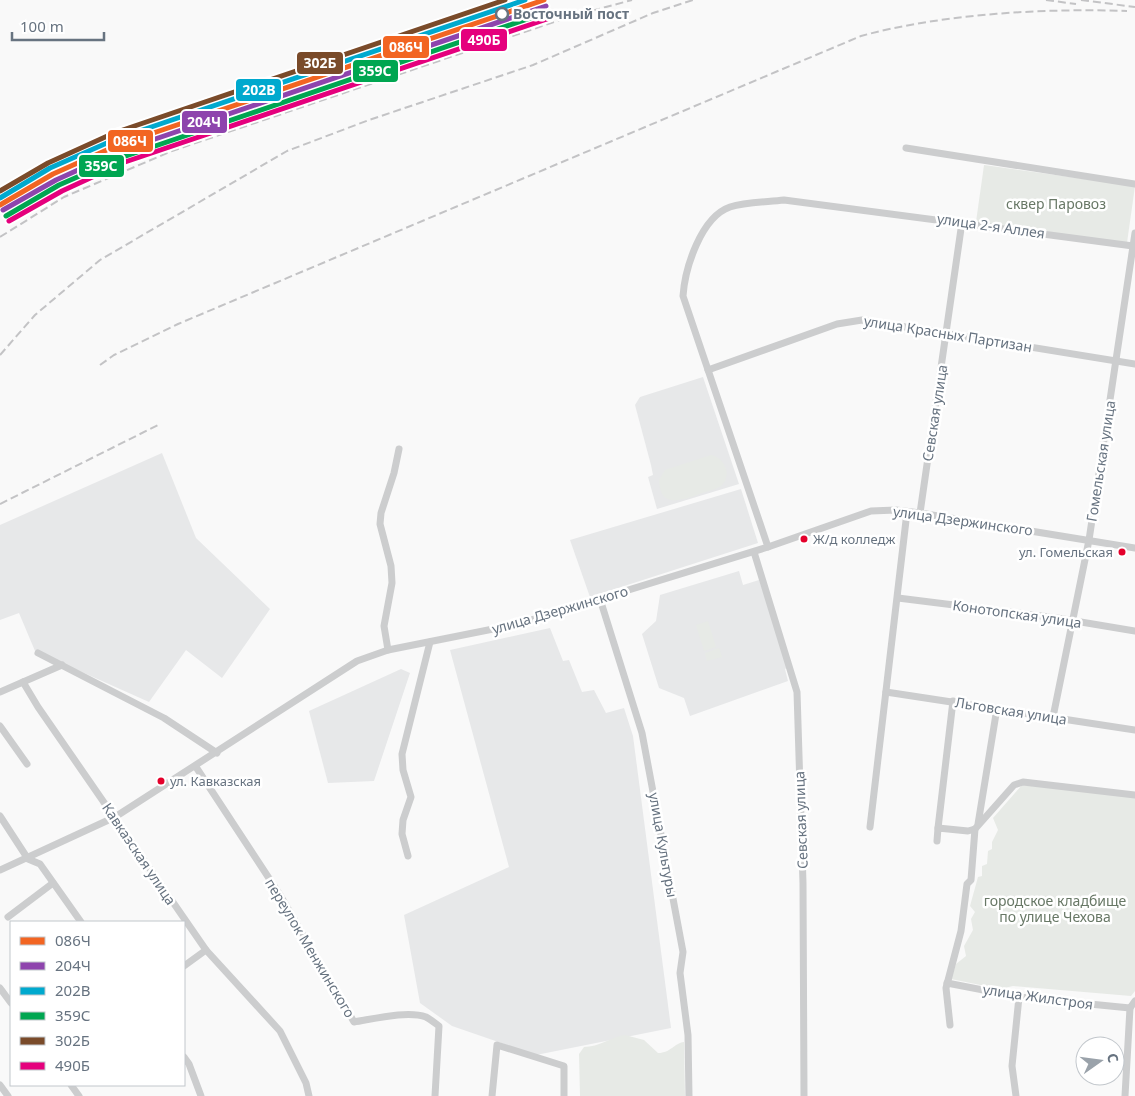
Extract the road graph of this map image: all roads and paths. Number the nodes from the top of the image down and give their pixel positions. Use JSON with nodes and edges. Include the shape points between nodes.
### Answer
{"nodes":[{"id":1,"x":906,"y":148,"type":"dead end"},
{"id":2,"x":1135,"y":184,"type":"edge"},
{"id":3,"x":962,"y":222,"type":"junction"},
{"id":4,"x":1135,"y":233,"type":"edge"},
{"id":5,"x":1133,"y":246,"type":"junction"},
{"id":6,"x":946,"y":334,"type":"junction"},
{"id":7,"x":1116,"y":361,"type":"junction"},
{"id":8,"x":1135,"y":364,"type":"edge"},
{"id":9,"x":708,"y":370,"type":"junction"},
{"id":10,"x":398,"y":449,"type":"dead end"},
{"id":11,"x":907,"y":512,"type":"junction"},
{"id":12,"x":920,"y":514,"type":"junction"},
{"id":13,"x":1089,"y":540,"type":"junction"},
{"id":14,"x":768,"y":548,"type":"junction"},
{"id":15,"x":1135,"y":548,"type":"edge"},
{"id":16,"x":754,"y":552,"type":"junction"},
{"id":17,"x":898,"y":598,"type":"junction"},
{"id":18,"x":600,"y":599,"type":"junction"},
{"id":19,"x":1072,"y":621,"type":"junction"},
{"id":20,"x":1135,"y":631,"type":"edge"},
{"id":21,"x":430,"y":642,"type":"junction"},
{"id":22,"x":388,"y":650,"type":"junction"},
{"id":23,"x":38,"y":653,"type":"dead end"},
{"id":24,"x":62,"y":665,"type":"junction"},
{"id":25,"x":24,"y":682,"type":"junction"},
{"id":26,"x":0,"y":692,"type":"edge"},
{"id":27,"x":886,"y":692,"type":"junction"},
{"id":28,"x":953,"y":701,"type":"junction"},
{"id":29,"x":997,"y":708,"type":"junction"},
{"id":30,"x":1053,"y":717,"type":"junction"},
{"id":31,"x":0,"y":726,"type":"edge"},
{"id":32,"x":1135,"y":730,"type":"edge"},
{"id":33,"x":217,"y":753,"type":"junction"},
{"id":34,"x":26,"y":764,"type":"dead end"},
{"id":35,"x":196,"y":767,"type":"junction"},
{"id":36,"x":1135,"y":794,"type":"edge"},
{"id":37,"x":0,"y":816,"type":"edge"},
{"id":38,"x":115,"y":817,"type":"junction"},
{"id":39,"x":870,"y":827,"type":"dead end"},
{"id":40,"x":976,"y":827,"type":"junction"},
{"id":41,"x":938,"y":828,"type":"junction"},
{"id":42,"x":937,"y":841,"type":"dead end"},
{"id":43,"x":408,"y":856,"type":"dead end"},
{"id":44,"x":28,"y":859,"type":"junction"},
{"id":45,"x":0,"y":870,"type":"edge"},
{"id":46,"x":53,"y":883,"type":"junction"},
{"id":47,"x":8,"y":917,"type":"dead end"},
{"id":48,"x":80,"y":921,"type":"edge"},
{"id":49,"x":206,"y":950,"type":"junction"},
{"id":50,"x":185,"y":965,"type":"edge"},
{"id":51,"x":947,"y":983,"type":"junction"},
{"id":52,"x":0,"y":988,"type":"edge"},
{"id":53,"x":1018,"y":998,"type":"junction"},
{"id":54,"x":1135,"y":1001,"type":"edge"},
{"id":55,"x":10,"y":1002,"type":"edge"},
{"id":56,"x":1130,"y":1008,"type":"junction"},
{"id":57,"x":950,"y":1025,"type":"dead end"},
{"id":58,"x":185,"y":1059,"type":"edge"},
{"id":59,"x":0,"y":1086,"type":"edge"},
{"id":60,"x":8,"y":1096,"type":"edge"},
{"id":61,"x":201,"y":1096,"type":"edge"},
{"id":62,"x":309,"y":1096,"type":"edge"},
{"id":63,"x":435,"y":1096,"type":"edge"},
{"id":64,"x":492,"y":1096,"type":"edge"},
{"id":65,"x":564,"y":1096,"type":"edge"},
{"id":66,"x":689,"y":1096,"type":"edge"},
{"id":67,"x":804,"y":1096,"type":"edge"},
{"id":68,"x":1016,"y":1096,"type":"edge"},
{"id":69,"x":1125,"y":1096,"type":"edge"}],
"edges":[{"from":1,"to":2,"type":"street"},
{"from":3,"to":5,"type":"street","name":"улица 2-я Аллея"},
{"from":3,"to":6,"type":"street","name":"Севская улица"},
{"from":3,"to":9,"type":"street","name":"улица 2-я Аллея","via":[[784,200],[731,207],[718,212],[696,248],[684,280],[683,296]]},
{"from":4,"to":5,"type":"street","name":"Гомельская улица"},
{"from":5,"to":7,"type":"street","name":"Гомельская улица"},
{"from":6,"to":7,"type":"street","name":"улица Красных Партизан"},
{"from":6,"to":9,"type":"street","name":"улица Красных Партизан","via":[[851,320]]},
{"from":6,"to":12,"type":"street","name":"Севская улица"},
{"from":7,"to":8,"type":"street","name":"улица Красных Партизан"},
{"from":7,"to":13,"type":"street","name":"Гомельская улица"},
{"from":9,"to":14,"type":"street","name":"улица 2-я Аллея"},
{"from":10,"to":22,"type":"street","via":[[380,524],[391,566],[392,583],[384,626]]},
{"from":11,"to":12,"type":"street","name":"улица Дзержинского"},
{"from":11,"to":14,"type":"street","name":"улица Дзержинского","via":[[872,511]]},
{"from":11,"to":17,"type":"street"},
{"from":12,"to":13,"type":"street","name":"улица Дзержинского"},
{"from":13,"to":15,"type":"street","name":"улица Дзержинского"},
{"from":13,"to":19,"type":"street","name":"Гомельская улица"},
{"from":14,"to":16,"type":"street","name":"улица Дзержинского"},
{"from":16,"to":18,"type":"street","name":"улица Дзержинского"},
{"from":16,"to":67,"type":"street","name":"Севская улица","via":[[797,692],[803,883]]},
{"from":17,"to":19,"type":"street","name":"Конотопская улица"},
{"from":17,"to":27,"type":"street"},
{"from":18,"to":21,"type":"street","name":"улица Дзержинского","via":[[518,624]]},
{"from":18,"to":66,"type":"street","name":"улица Культуры","via":[[642,733],[683,952],[680,973],[688,1035]]},
{"from":19,"to":20,"type":"street","name":"Конотопская улица"},
{"from":19,"to":30,"type":"street","name":"Гомельская улица"},
{"from":21,"to":22,"type":"street","name":"улица Дзержинского"},
{"from":21,"to":43,"type":"street","via":[[402,754],[411,797],[402,834]]},
{"from":22,"to":33,"type":"street","name":"улица Дзержинского","via":[[358,661]]},
{"from":23,"to":24,"type":"street"},
{"from":24,"to":25,"type":"street"},
{"from":24,"to":33,"type":"street","via":[[164,718]]},
{"from":25,"to":26,"type":"street"},
{"from":25,"to":38,"type":"street","name":"Кавказская улица"},
{"from":27,"to":28,"type":"street","name":"Льговская улица"},
{"from":27,"to":39,"type":"street"},
{"from":28,"to":29,"type":"street","name":"Льговская улица"},
{"from":28,"to":41,"type":"street"},
{"from":29,"to":30,"type":"street","name":"Льговская улица"},
{"from":29,"to":40,"type":"street"},
{"from":30,"to":32,"type":"street","name":"Льговская улица"},
{"from":31,"to":34,"type":"street"},
{"from":33,"to":35,"type":"street","name":"улица Дзержинского"},
{"from":35,"to":38,"type":"street","name":"улица Дзержинского"},
{"from":35,"to":63,"type":"street","name":"переулок Менжинского","via":[[280,895],[354,1022],[419,1015],[428,1017],[439,1026]]},
{"from":36,"to":40,"type":"street","via":[[1023,782],[1014,786]]},
{"from":37,"to":44,"type":"street"},
{"from":38,"to":44,"type":"street","name":"улица Дзержинского"},
{"from":38,"to":49,"type":"street","name":"Кавказская улица"},
{"from":40,"to":41,"type":"street","via":[[968,831]]},
{"from":40,"to":51,"type":"street","via":[[971,880],[967,884],[961,931]]},
{"from":41,"to":42,"type":"street"},
{"from":44,"to":45,"type":"street","name":"улица Дзержинского"},
{"from":44,"to":46,"type":"street","via":[[40,864]]},
{"from":46,"to":47,"type":"street"},
{"from":46,"to":48,"type":"street"},
{"from":49,"to":50,"type":"street"},
{"from":49,"to":62,"type":"street","name":"Кавказская улица","via":[[280,1031],[306,1083]]},
{"from":51,"to":53,"type":"street","name":"улица Жилстроя"},
{"from":51,"to":57,"type":"street"},
{"from":52,"to":55,"type":"street"},
{"from":53,"to":56,"type":"street","name":"улица Жилстроя"},
{"from":53,"to":68,"type":"street","via":[[1012,1066]]},
{"from":54,"to":56,"type":"street"},
{"from":56,"to":69,"type":"street"},
{"from":58,"to":61,"type":"street"},
{"from":59,"to":60,"type":"street"},
{"from":64,"to":65,"type":"street","via":[[497,1045],[564,1066]]}]}
